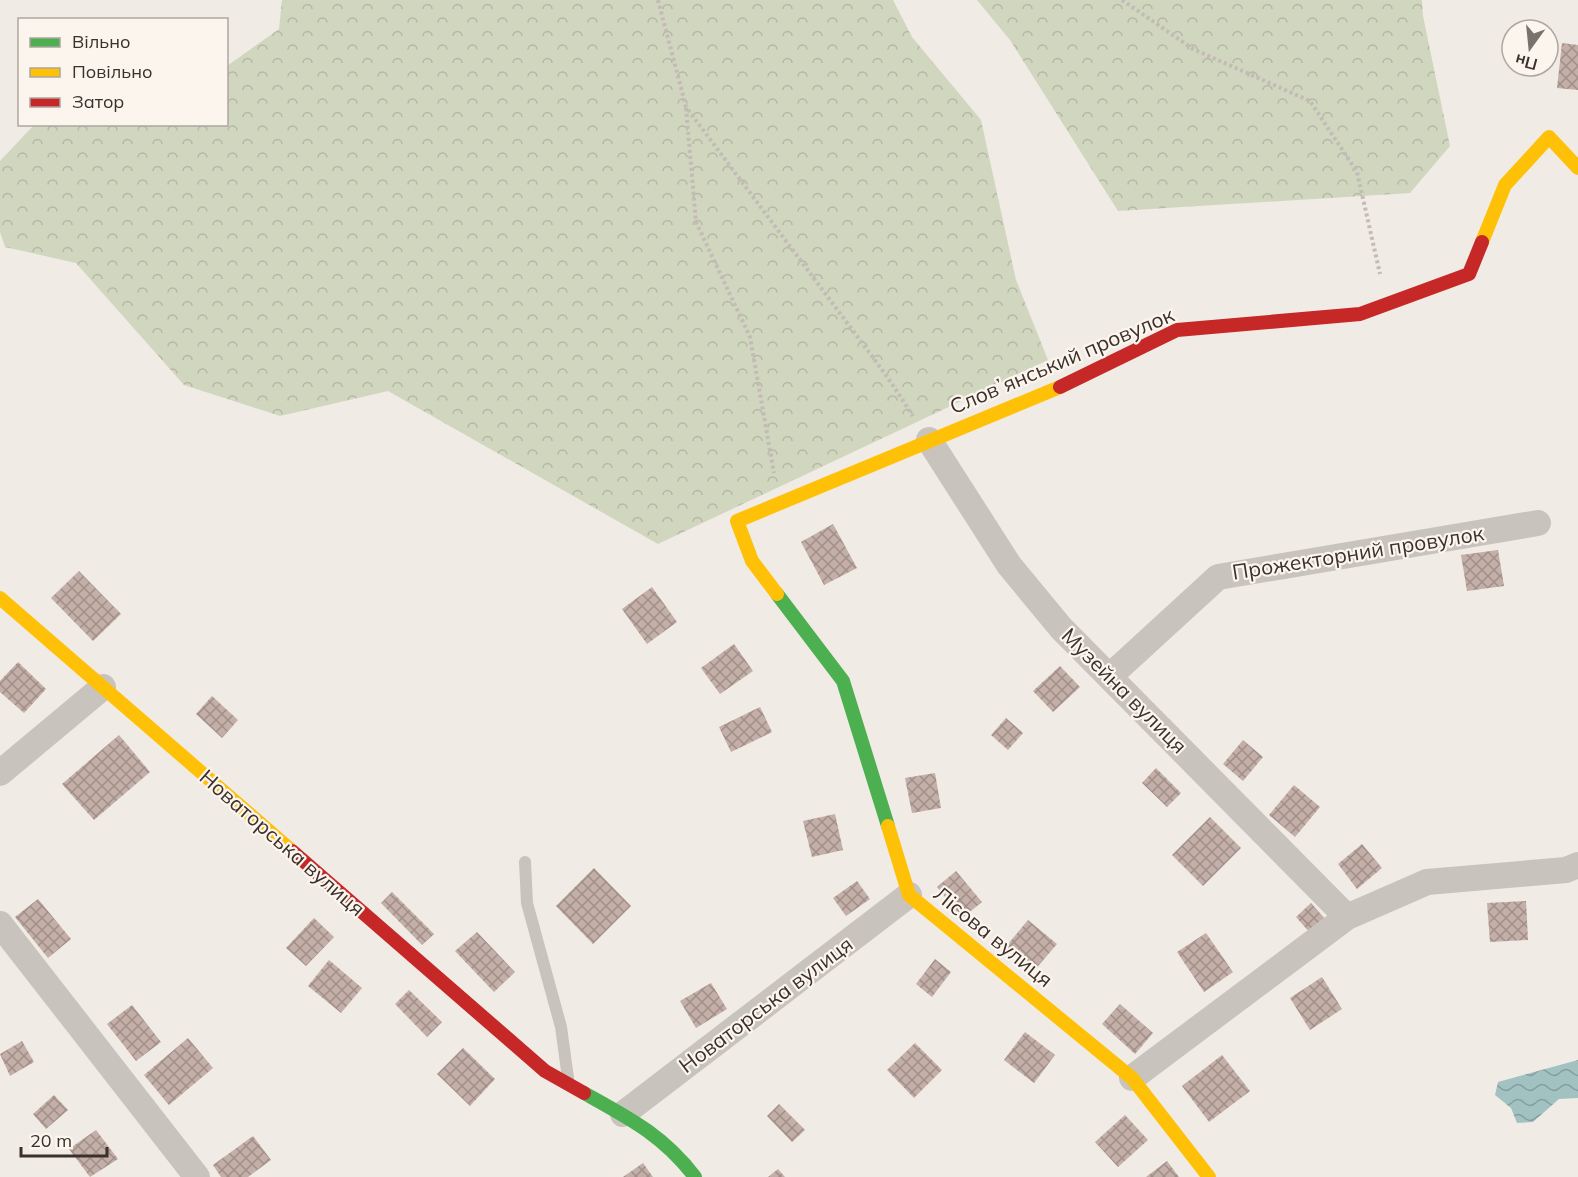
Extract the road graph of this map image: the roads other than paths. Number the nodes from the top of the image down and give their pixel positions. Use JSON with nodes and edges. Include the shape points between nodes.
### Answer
{"nodes":[{"id":1,"x":1578,"y":168,"type":"edge"},
{"id":2,"x":929,"y":440,"type":"junction"},
{"id":3,"x":779,"y":503,"type":"joint"},
{"id":4,"x":1538,"y":524,"type":"dead end"},
{"id":5,"x":0,"y":598,"type":"edge"},
{"id":6,"x":1110,"y":676,"type":"junction"},
{"id":7,"x":103,"y":687,"type":"junction"},
{"id":8,"x":0,"y":773,"type":"edge"},
{"id":9,"x":525,"y":862,"type":"dead end"},
{"id":10,"x":1578,"y":866,"type":"edge"},
{"id":11,"x":909,"y":895,"type":"junction"},
{"id":12,"x":1347,"y":917,"type":"junction"},
{"id":13,"x":0,"y":924,"type":"edge"},
{"id":14,"x":1132,"y":1078,"type":"junction"},
{"id":15,"x":568,"y":1084,"type":"junction"},
{"id":16,"x":623,"y":1114,"type":"junction"},
{"id":17,"x":197,"y":1177,"type":"edge"},
{"id":18,"x":695,"y":1177,"type":"edge"},
{"id":19,"x":1209,"y":1177,"type":"edge"}],
"edges":[{"from":1,"to":2,"type":"street","name":"Словʼянський провулок","via":[[1550,137],[1505,185],[1469,274],[1360,314],[1178,330],[1052,391]]},
{"from":2,"to":3,"type":"street","name":"Словʼянський провулок"},
{"from":2,"to":6,"type":"street","name":"Музейна вулиця","via":[[1009,565],[1061,628]]},
{"from":3,"to":11,"type":"street","name":"Лісова вулиця","via":[[737,521],[752,561],[843,681]]},
{"from":4,"to":6,"type":"street","name":"Прожекторний провулок","via":[[1218,577]]},
{"from":5,"to":7,"type":"street","name":"Новаторська вулиця"},
{"from":6,"to":12,"type":"street","name":"Музейна вулиця"},
{"from":7,"to":8,"type":"street"},
{"from":7,"to":15,"type":"street","name":"Новаторська вулиця","via":[[545,1071]]},
{"from":9,"to":15,"type":"lane","via":[[527,903],[561,1027]]},
{"from":10,"to":12,"type":"street","via":[[1427,882]]},
{"from":11,"to":14,"type":"street","name":"Лісова вулиця"},
{"from":11,"to":16,"type":"street","name":"Новаторська вулиця"},
{"from":12,"to":14,"type":"street"},
{"from":13,"to":17,"type":"street"},
{"from":14,"to":19,"type":"street","name":"Лісова вулиця"},
{"from":15,"to":16,"type":"street","name":"Новаторська вулиця"},
{"from":16,"to":18,"type":"street","name":"Новаторська вулиця","via":[[646,1127]]}]}
